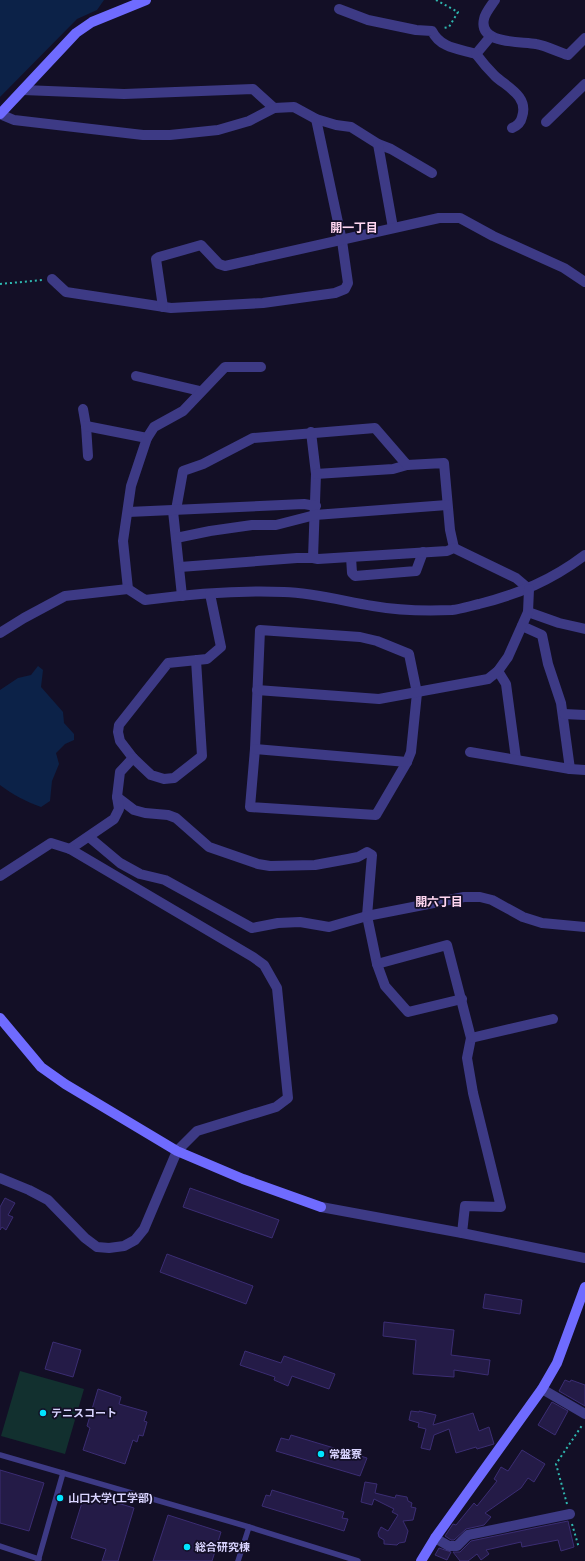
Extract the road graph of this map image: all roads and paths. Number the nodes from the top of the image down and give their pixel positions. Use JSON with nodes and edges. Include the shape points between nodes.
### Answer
{"nodes":[{"id":1,"x":146,"y":0,"type":"edge"},
{"id":2,"x":436,"y":0,"type":"edge"},
{"id":3,"x":495,"y":0,"type":"edge"},
{"id":4,"x":339,"y":9,"type":"dead end"},
{"id":5,"x":432,"y":31,"type":"junction"},
{"id":6,"x":491,"y":36,"type":"junction"},
{"id":7,"x":585,"y":38,"type":"edge"},
{"id":8,"x":476,"y":54,"type":"junction"},
{"id":9,"x":585,"y":84,"type":"edge"},
{"id":10,"x":23,"y":90,"type":"junction"},
{"id":11,"x":274,"y":108,"type":"junction"},
{"id":12,"x":0,"y":114,"type":"edge"},
{"id":13,"x":316,"y":119,"type":"junction"},
{"id":14,"x":546,"y":122,"type":"dead end"},
{"id":15,"x":512,"y":128,"type":"dead end"},
{"id":16,"x":378,"y":144,"type":"junction"},
{"id":17,"x":432,"y":173,"type":"dead end"},
{"id":18,"x":394,"y":228,"type":"junction"},
{"id":19,"x":342,"y":240,"type":"junction"},
{"id":20,"x":52,"y":279,"type":"joint"},
{"id":21,"x":585,"y":282,"type":"edge"},
{"id":22,"x":0,"y":284,"type":"edge"},
{"id":23,"x":164,"y":307,"type":"junction"},
{"id":24,"x":261,"y":367,"type":"dead end"},
{"id":25,"x":136,"y":376,"type":"dead end"},
{"id":26,"x":200,"y":391,"type":"junction"},
{"id":27,"x":84,"y":409,"type":"dead end"},
{"id":28,"x":86,"y":426,"type":"junction"},
{"id":29,"x":311,"y":432,"type":"junction"},
{"id":30,"x":147,"y":438,"type":"junction"},
{"id":31,"x":88,"y":456,"type":"dead end"},
{"id":32,"x":407,"y":465,"type":"junction"},
{"id":33,"x":316,"y":474,"type":"junction"},
{"id":34,"x":447,"y":505,"type":"junction"},
{"id":35,"x":174,"y":510,"type":"junction"},
{"id":36,"x":315,"y":510,"type":"junction"},
{"id":37,"x":128,"y":512,"type":"junction"},
{"id":38,"x":176,"y":538,"type":"junction"},
{"id":39,"x":454,"y":548,"type":"junction"},
{"id":40,"x":423,"y":552,"type":"junction"},
{"id":41,"x":585,"y":555,"type":"edge"},
{"id":42,"x":351,"y":557,"type":"junction"},
{"id":43,"x":313,"y":558,"type":"junction"},
{"id":44,"x":180,"y":566,"type":"junction"},
{"id":45,"x":128,"y":589,"type":"junction"},
{"id":46,"x":529,"y":589,"type":"junction"},
{"id":47,"x":210,"y":594,"type":"junction"},
{"id":48,"x":182,"y":596,"type":"junction"},
{"id":49,"x":528,"y":612,"type":"junction"},
{"id":50,"x":522,"y":626,"type":"junction"},
{"id":51,"x":585,"y":629,"type":"edge"},
{"id":52,"x":0,"y":633,"type":"edge"},
{"id":53,"x":196,"y":660,"type":"junction"},
{"id":54,"x":498,"y":671,"type":"junction"},
{"id":55,"x":257,"y":690,"type":"junction"},
{"id":56,"x":417,"y":693,"type":"junction"},
{"id":57,"x":564,"y":714,"type":"junction"},
{"id":58,"x":585,"y":715,"type":"edge"},
{"id":59,"x":255,"y":749,"type":"junction"},
{"id":60,"x":470,"y":752,"type":"dead end"},
{"id":61,"x":133,"y":758,"type":"junction"},
{"id":62,"x":516,"y":759,"type":"junction"},
{"id":63,"x":407,"y":762,"type":"junction"},
{"id":64,"x":570,"y":769,"type":"junction"},
{"id":65,"x":585,"y":770,"type":"edge"},
{"id":66,"x":117,"y":798,"type":"junction"},
{"id":67,"x":89,"y":837,"type":"junction"},
{"id":68,"x":70,"y":849,"type":"junction"},
{"id":69,"x":0,"y":876,"type":"edge"},
{"id":70,"x":367,"y":916,"type":"junction"},
{"id":71,"x":585,"y":928,"type":"edge"},
{"id":72,"x":377,"y":964,"type":"junction"},
{"id":73,"x":462,"y":999,"type":"junction"},
{"id":74,"x":0,"y":1018,"type":"edge"},
{"id":75,"x":553,"y":1019,"type":"dead end"},
{"id":76,"x":471,"y":1038,"type":"junction"},
{"id":77,"x":177,"y":1151,"type":"junction"},
{"id":78,"x":0,"y":1178,"type":"edge"},
{"id":79,"x":462,"y":1233,"type":"junction"},
{"id":80,"x":585,"y":1258,"type":"edge"},
{"id":81,"x":585,"y":1287,"type":"edge"},
{"id":82,"x":542,"y":1389,"type":"junction"},
{"id":83,"x":585,"y":1414,"type":"edge"},
{"id":84,"x":585,"y":1422,"type":"edge"},
{"id":85,"x":0,"y":1455,"type":"edge"},
{"id":86,"x":63,"y":1473,"type":"junction"},
{"id":87,"x":570,"y":1514,"type":"junction"},
{"id":88,"x":249,"y":1528,"type":"junction"},
{"id":89,"x":435,"y":1538,"type":"junction"},
{"id":90,"x":0,"y":1546,"type":"edge"},
{"id":91,"x":579,"y":1548,"type":"dead end"},
{"id":92,"x":39,"y":1560,"type":"edge"},
{"id":93,"x":238,"y":1561,"type":"edge"},
{"id":94,"x":358,"y":1561,"type":"edge"},
{"id":95,"x":421,"y":1561,"type":"edge"}],
"edges":[{"from":1,"to":10,"type":"street","via":[[92,22],[76,33]]},
{"from":2,"to":5,"type":"path","via":[[458,12],[449,27]]},
{"from":3,"to":6,"type":"street","via":[[484,18],[484,26]]},
{"from":4,"to":5,"type":"street","via":[[368,20]]},
{"from":5,"to":8,"type":"street","via":[[436,39],[444,45]]},
{"from":6,"to":7,"type":"street","via":[[501,40],[536,44],[568,55]]},
{"from":6,"to":8,"type":"street"},
{"from":8,"to":15,"type":"street","via":[[521,100],[523,115]]},
{"from":9,"to":14,"type":"street"},
{"from":10,"to":11,"type":"street","via":[[124,94],[253,88]]},
{"from":10,"to":12,"type":"street"},
{"from":11,"to":12,"type":"street","via":[[248,121],[218,130],[170,135],[143,135],[14,120]]},
{"from":11,"to":13,"type":"street","via":[[294,108]]},
{"from":13,"to":16,"type":"street","via":[[351,127]]},
{"from":13,"to":19,"type":"street"},
{"from":16,"to":17,"type":"street"},
{"from":16,"to":18,"type":"street"},
{"from":18,"to":19,"type":"street"},
{"from":18,"to":21,"type":"street","via":[[439,218],[460,218],[564,268]]},
{"from":19,"to":23,"type":"street","via":[[348,283],[345,289],[335,293],[263,303]]},
{"from":19,"to":23,"type":"street","via":[[225,266],[219,264],[201,246],[159,257],[156,259]]},
{"from":20,"to":22,"type":"path"},
{"from":20,"to":23,"type":"street","via":[[66,292]]},
{"from":24,"to":26,"type":"street","via":[[225,367]]},
{"from":25,"to":26,"type":"street"},
{"from":26,"to":30,"type":"street","via":[[183,411],[154,427]]},
{"from":27,"to":28,"type":"street"},
{"from":28,"to":30,"type":"street"},
{"from":28,"to":31,"type":"street"},
{"from":29,"to":32,"type":"street","via":[[376,428]]},
{"from":29,"to":33,"type":"street"},
{"from":29,"to":35,"type":"street","via":[[253,438],[203,464],[183,471]]},
{"from":30,"to":37,"type":"street","via":[[131,486]]},
{"from":32,"to":33,"type":"street","via":[[393,469]]},
{"from":32,"to":34,"type":"street","via":[[444,463]]},
{"from":33,"to":36,"type":"street"},
{"from":34,"to":36,"type":"street"},
{"from":34,"to":39,"type":"street"},
{"from":35,"to":36,"type":"street","via":[[304,504]]},
{"from":35,"to":37,"type":"street"},
{"from":35,"to":38,"type":"street"},
{"from":36,"to":38,"type":"street","via":[[276,525],[252,525]]},
{"from":36,"to":43,"type":"street"},
{"from":37,"to":45,"type":"street","via":[[123,541]]},
{"from":38,"to":44,"type":"street"},
{"from":39,"to":40,"type":"street","via":[[447,551]]},
{"from":39,"to":46,"type":"street","via":[[516,578]]},
{"from":40,"to":42,"type":"street"},
{"from":40,"to":42,"type":"street","via":[[416,571],[355,576],[352,573]]},
{"from":41,"to":46,"type":"street","via":[[570,567]]},
{"from":42,"to":43,"type":"street"},
{"from":43,"to":44,"type":"street"},
{"from":44,"to":48,"type":"street"},
{"from":45,"to":48,"type":"street","via":[[145,600]]},
{"from":45,"to":52,"type":"street","via":[[65,596]]},
{"from":46,"to":47,"type":"street","via":[[453,610],[374,606],[318,595],[283,592]]},
{"from":46,"to":49,"type":"street"},
{"from":47,"to":48,"type":"street"},
{"from":47,"to":53,"type":"street","via":[[221,647],[207,660]]},
{"from":49,"to":50,"type":"street"},
{"from":49,"to":51,"type":"street"},
{"from":50,"to":54,"type":"street","via":[[508,657]]},
{"from":50,"to":57,"type":"street","via":[[542,635]]},
{"from":53,"to":61,"type":"street","via":[[168,663],[119,725],[120,741]]},
{"from":53,"to":61,"type":"street","via":[[202,756],[174,778],[164,779],[151,775]]},
{"from":54,"to":56,"type":"street","via":[[483,680]]},
{"from":54,"to":62,"type":"street","via":[[506,684]]},
{"from":55,"to":56,"type":"street","via":[[379,699]]},
{"from":55,"to":56,"type":"street","via":[[260,630],[360,637],[377,641],[408,654]]},
{"from":55,"to":59,"type":"street"},
{"from":56,"to":63,"type":"street","via":[[411,752]]},
{"from":57,"to":58,"type":"street"},
{"from":57,"to":64,"type":"street"},
{"from":59,"to":63,"type":"street"},
{"from":59,"to":63,"type":"street","via":[[250,807],[376,815]]},
{"from":60,"to":62,"type":"street"},
{"from":61,"to":66,"type":"street","via":[[120,772]]},
{"from":62,"to":64,"type":"street"},
{"from":64,"to":65,"type":"street"},
{"from":66,"to":67,"type":"street","via":[[119,809],[114,819]]},
{"from":66,"to":70,"type":"street","via":[[134,810],[176,818],[209,847],[258,864],[314,865],[348,859],[367,852],[372,855]]},
{"from":67,"to":68,"type":"street"},
{"from":67,"to":70,"type":"street","via":[[120,863],[140,874],[165,880],[252,928],[300,922],[329,926]]},
{"from":68,"to":69,"type":"street","via":[[51,843]]},
{"from":68,"to":77,"type":"street","via":[[253,957],[264,965],[276,988],[288,1098],[276,1107],[197,1131]]},
{"from":70,"to":71,"type":"street","via":[[464,897],[480,897],[542,923]]},
{"from":70,"to":72,"type":"street"},
{"from":72,"to":73,"type":"street","via":[[385,986],[408,1012]]},
{"from":72,"to":73,"type":"street","via":[[447,944]]},
{"from":73,"to":76,"type":"street"},
{"from":74,"to":77,"type":"street","via":[[41,1067]]},
{"from":75,"to":76,"type":"street"},
{"from":76,"to":79,"type":"street","via":[[467,1058],[473,1093],[501,1207],[465,1206]]},
{"from":77,"to":78,"type":"street","via":[[144,1229],[135,1240],[124,1246],[97,1247],[48,1200]]},
{"from":77,"to":79,"type":"street","via":[[243,1179],[321,1207]]},
{"from":79,"to":80,"type":"street"},
{"from":81,"to":82,"type":"street","via":[[557,1363]]},
{"from":82,"to":83,"type":"street"},
{"from":82,"to":89,"type":"street"},
{"from":84,"to":87,"type":"path","via":[[556,1464]]},
{"from":85,"to":86,"type":"lane"},
{"from":86,"to":88,"type":"lane"},
{"from":86,"to":92,"type":"lane"},
{"from":87,"to":89,"type":"street","via":[[468,1535],[457,1546],[449,1546]]},
{"from":87,"to":91,"type":"path"},
{"from":88,"to":93,"type":"lane"},
{"from":88,"to":94,"type":"lane"},
{"from":89,"to":95,"type":"street"},
{"from":90,"to":92,"type":"lane"}]}
